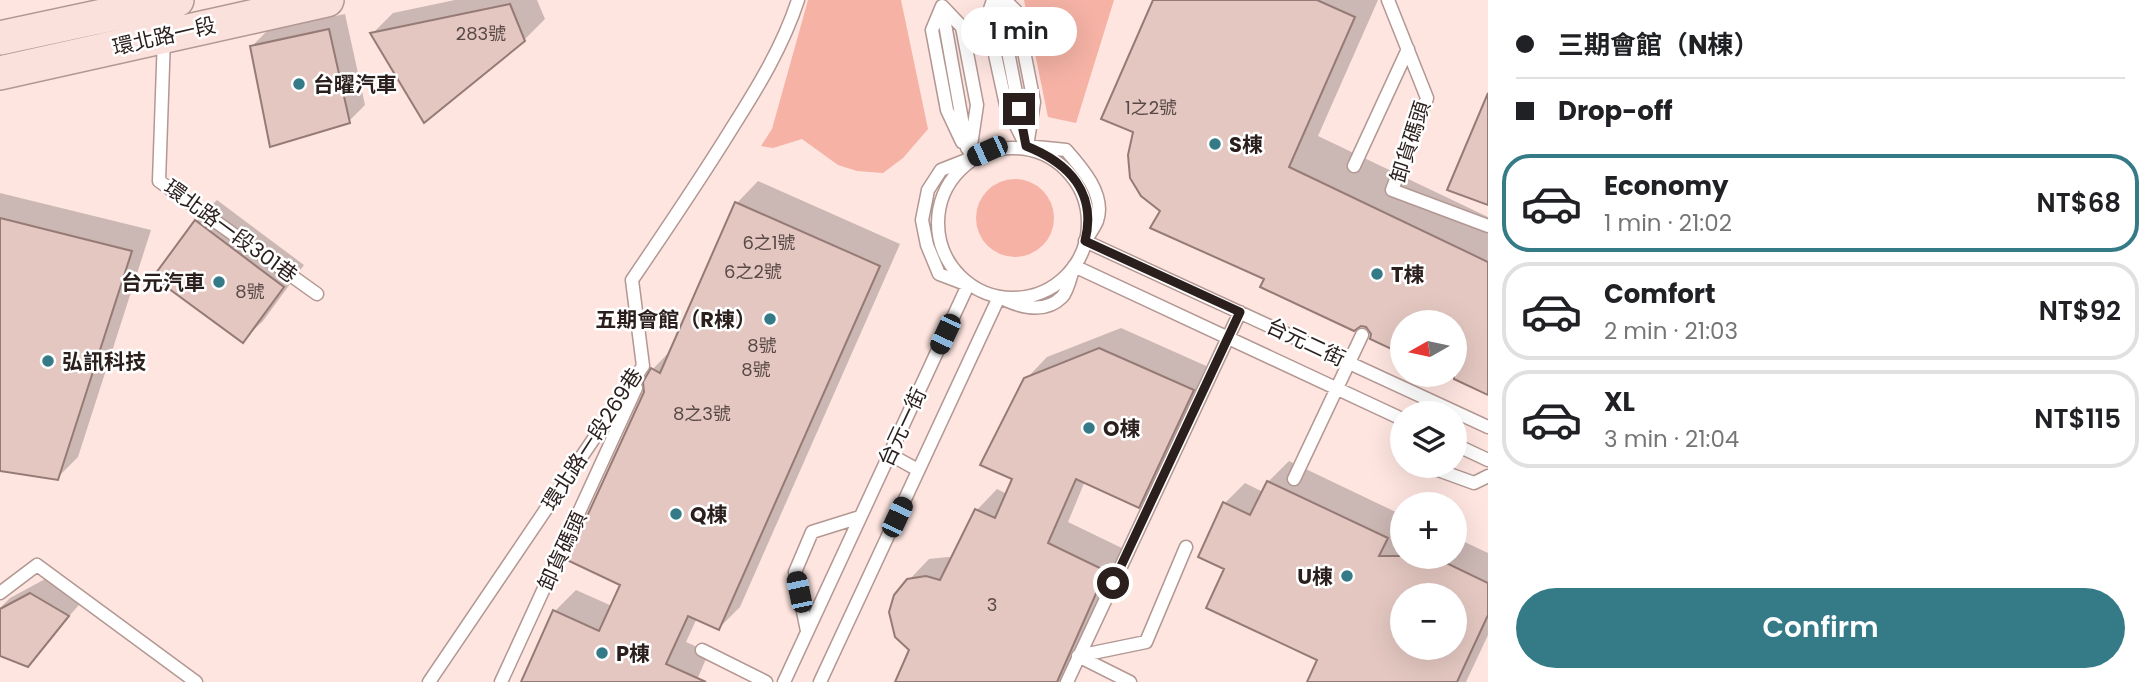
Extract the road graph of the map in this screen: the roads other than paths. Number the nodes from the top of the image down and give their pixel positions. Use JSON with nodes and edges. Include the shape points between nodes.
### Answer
{"nodes":[{"id":1,"x":177,"y":0,"type":"edge"},
{"id":2,"x":327,"y":0,"type":"edge"},
{"id":3,"x":798,"y":0,"type":"edge"},
{"id":4,"x":995,"y":0,"type":"edge"},
{"id":5,"x":1005,"y":0,"type":"edge"},
{"id":6,"x":1388,"y":0,"type":"edge"},
{"id":7,"x":941,"y":3,"type":"edge"},
{"id":8,"x":164,"y":36,"type":"junction"},
{"id":9,"x":0,"y":38,"type":"edge"},
{"id":10,"x":1408,"y":49,"type":"junction"},
{"id":11,"x":0,"y":73,"type":"edge"},
{"id":12,"x":1026,"y":146,"type":"junction"},
{"id":13,"x":969,"y":159,"type":"junction"},
{"id":14,"x":1354,"y":166,"type":"dead end"},
{"id":15,"x":1488,"y":226,"type":"edge"},
{"id":16,"x":1085,"y":241,"type":"junction"},
{"id":17,"x":1074,"y":266,"type":"junction"},
{"id":18,"x":968,"y":285,"type":"junction"},
{"id":19,"x":317,"y":294,"type":"dead end"},
{"id":20,"x":999,"y":297,"type":"junction"},
{"id":21,"x":1240,"y":312,"type":"junction"},
{"id":22,"x":1362,"y":335,"type":"dead end"},
{"id":23,"x":1229,"y":338,"type":"junction"},
{"id":24,"x":1349,"y":362,"type":"junction"},
{"id":25,"x":633,"y":381,"type":"junction"},
{"id":26,"x":1337,"y":389,"type":"junction"},
{"id":27,"x":1390,"y":413,"type":"edge"},
{"id":28,"x":1488,"y":426,"type":"edge"},
{"id":29,"x":1467,"y":450,"type":"edge"},
{"id":30,"x":889,"y":454,"type":"junction"},
{"id":31,"x":1488,"y":460,"type":"edge"},
{"id":32,"x":918,"y":470,"type":"junction"},
{"id":33,"x":1488,"y":476,"type":"edge"},
{"id":34,"x":1460,"y":478,"type":"edge"},
{"id":35,"x":1294,"y":479,"type":"dead end"},
{"id":36,"x":860,"y":517,"type":"junction"},
{"id":37,"x":1186,"y":547,"type":"dead end"},
{"id":38,"x":0,"y":593,"type":"edge"},
{"id":39,"x":807,"y":631,"type":"junction"},
{"id":40,"x":702,"y":650,"type":"dead end"},
{"id":41,"x":1078,"y":656,"type":"junction"},
{"id":42,"x":1126,"y":681,"type":"edge"},
{"id":43,"x":196,"y":682,"type":"edge"},
{"id":44,"x":429,"y":682,"type":"edge"},
{"id":45,"x":501,"y":682,"type":"edge"},
{"id":46,"x":766,"y":682,"type":"edge"},
{"id":47,"x":783,"y":682,"type":"edge"},
{"id":48,"x":820,"y":682,"type":"edge"},
{"id":49,"x":1067,"y":682,"type":"edge"}],
"edges":[{"from":1,"to":9,"type":"street","name":"環北路一段"},
{"from":2,"to":8,"type":"street","name":"環北路一段"},
{"from":3,"to":25,"type":"lane","name":"環北路一段269巷","via":[[788,33],[750,101],[632,280],[643,366]]},
{"from":4,"to":12,"type":"lane"},
{"from":5,"to":12,"type":"lane","via":[[1016,11],[1034,102]]},
{"from":6,"to":10,"type":"lane","name":"卸貨碼頭"},
{"from":7,"to":13,"type":"lane"},
{"from":8,"to":11,"type":"street","name":"環北路一段"},
{"from":8,"to":19,"type":"lane","name":"環北路一段301巷","via":[[159,181]]},
{"from":10,"to":14,"type":"lane"},
{"from":10,"to":15,"type":"lane","name":"卸貨碼頭","via":[[1427,98],[1392,190]]},
{"from":12,"to":13,"type":"lane","via":[[987,151]]},
{"from":12,"to":16,"type":"lane","via":[[1057,160],[1075,179],[1086,202]]},
{"from":13,"to":18,"type":"lane","via":[[949,181],[939,204],[937,228],[943,252]]},
{"from":16,"to":17,"type":"lane"},
{"from":16,"to":21,"type":"lane","name":"台元二街"},
{"from":17,"to":20,"type":"lane","via":[[1048,290],[1024,298]]},
{"from":17,"to":23,"type":"lane","name":"台元二街"},
{"from":18,"to":20,"type":"lane"},
{"from":18,"to":30,"type":"lane","name":"台元一街"},
{"from":20,"to":32,"type":"lane","name":"台元一街"},
{"from":21,"to":23,"type":"lane"},
{"from":21,"to":24,"type":"lane","name":"台元二街"},
{"from":22,"to":24,"type":"lane"},
{"from":23,"to":26,"type":"lane","name":"台元二街"},
{"from":23,"to":41,"type":"lane"},
{"from":24,"to":26,"type":"lane"},
{"from":24,"to":28,"type":"lane","name":"台元二街"},
{"from":25,"to":44,"type":"lane","name":"環北路一段269巷"},
{"from":25,"to":45,"type":"lane","name":"卸貨碼頭","via":[[636,388]]},
{"from":26,"to":27,"type":"lane","name":"台元二街"},
{"from":26,"to":35,"type":"lane"},
{"from":29,"to":31,"type":"lane"},
{"from":30,"to":32,"type":"lane"},
{"from":30,"to":36,"type":"lane","name":"台元一街"},
{"from":32,"to":48,"type":"lane","name":"台元一街"},
{"from":33,"to":34,"type":"lane","via":[[1474,483]]},
{"from":36,"to":39,"type":"lane","name":"台元一街"},
{"from":36,"to":39,"type":"lane","via":[[812,532],[794,572]]},
{"from":37,"to":41,"type":"lane","via":[[1146,642]]},
{"from":38,"to":43,"type":"lane","via":[[37,565]]},
{"from":39,"to":47,"type":"lane","name":"台元一街"},
{"from":40,"to":46,"type":"lane"},
{"from":41,"to":42,"type":"lane"},
{"from":41,"to":49,"type":"lane"}]}
